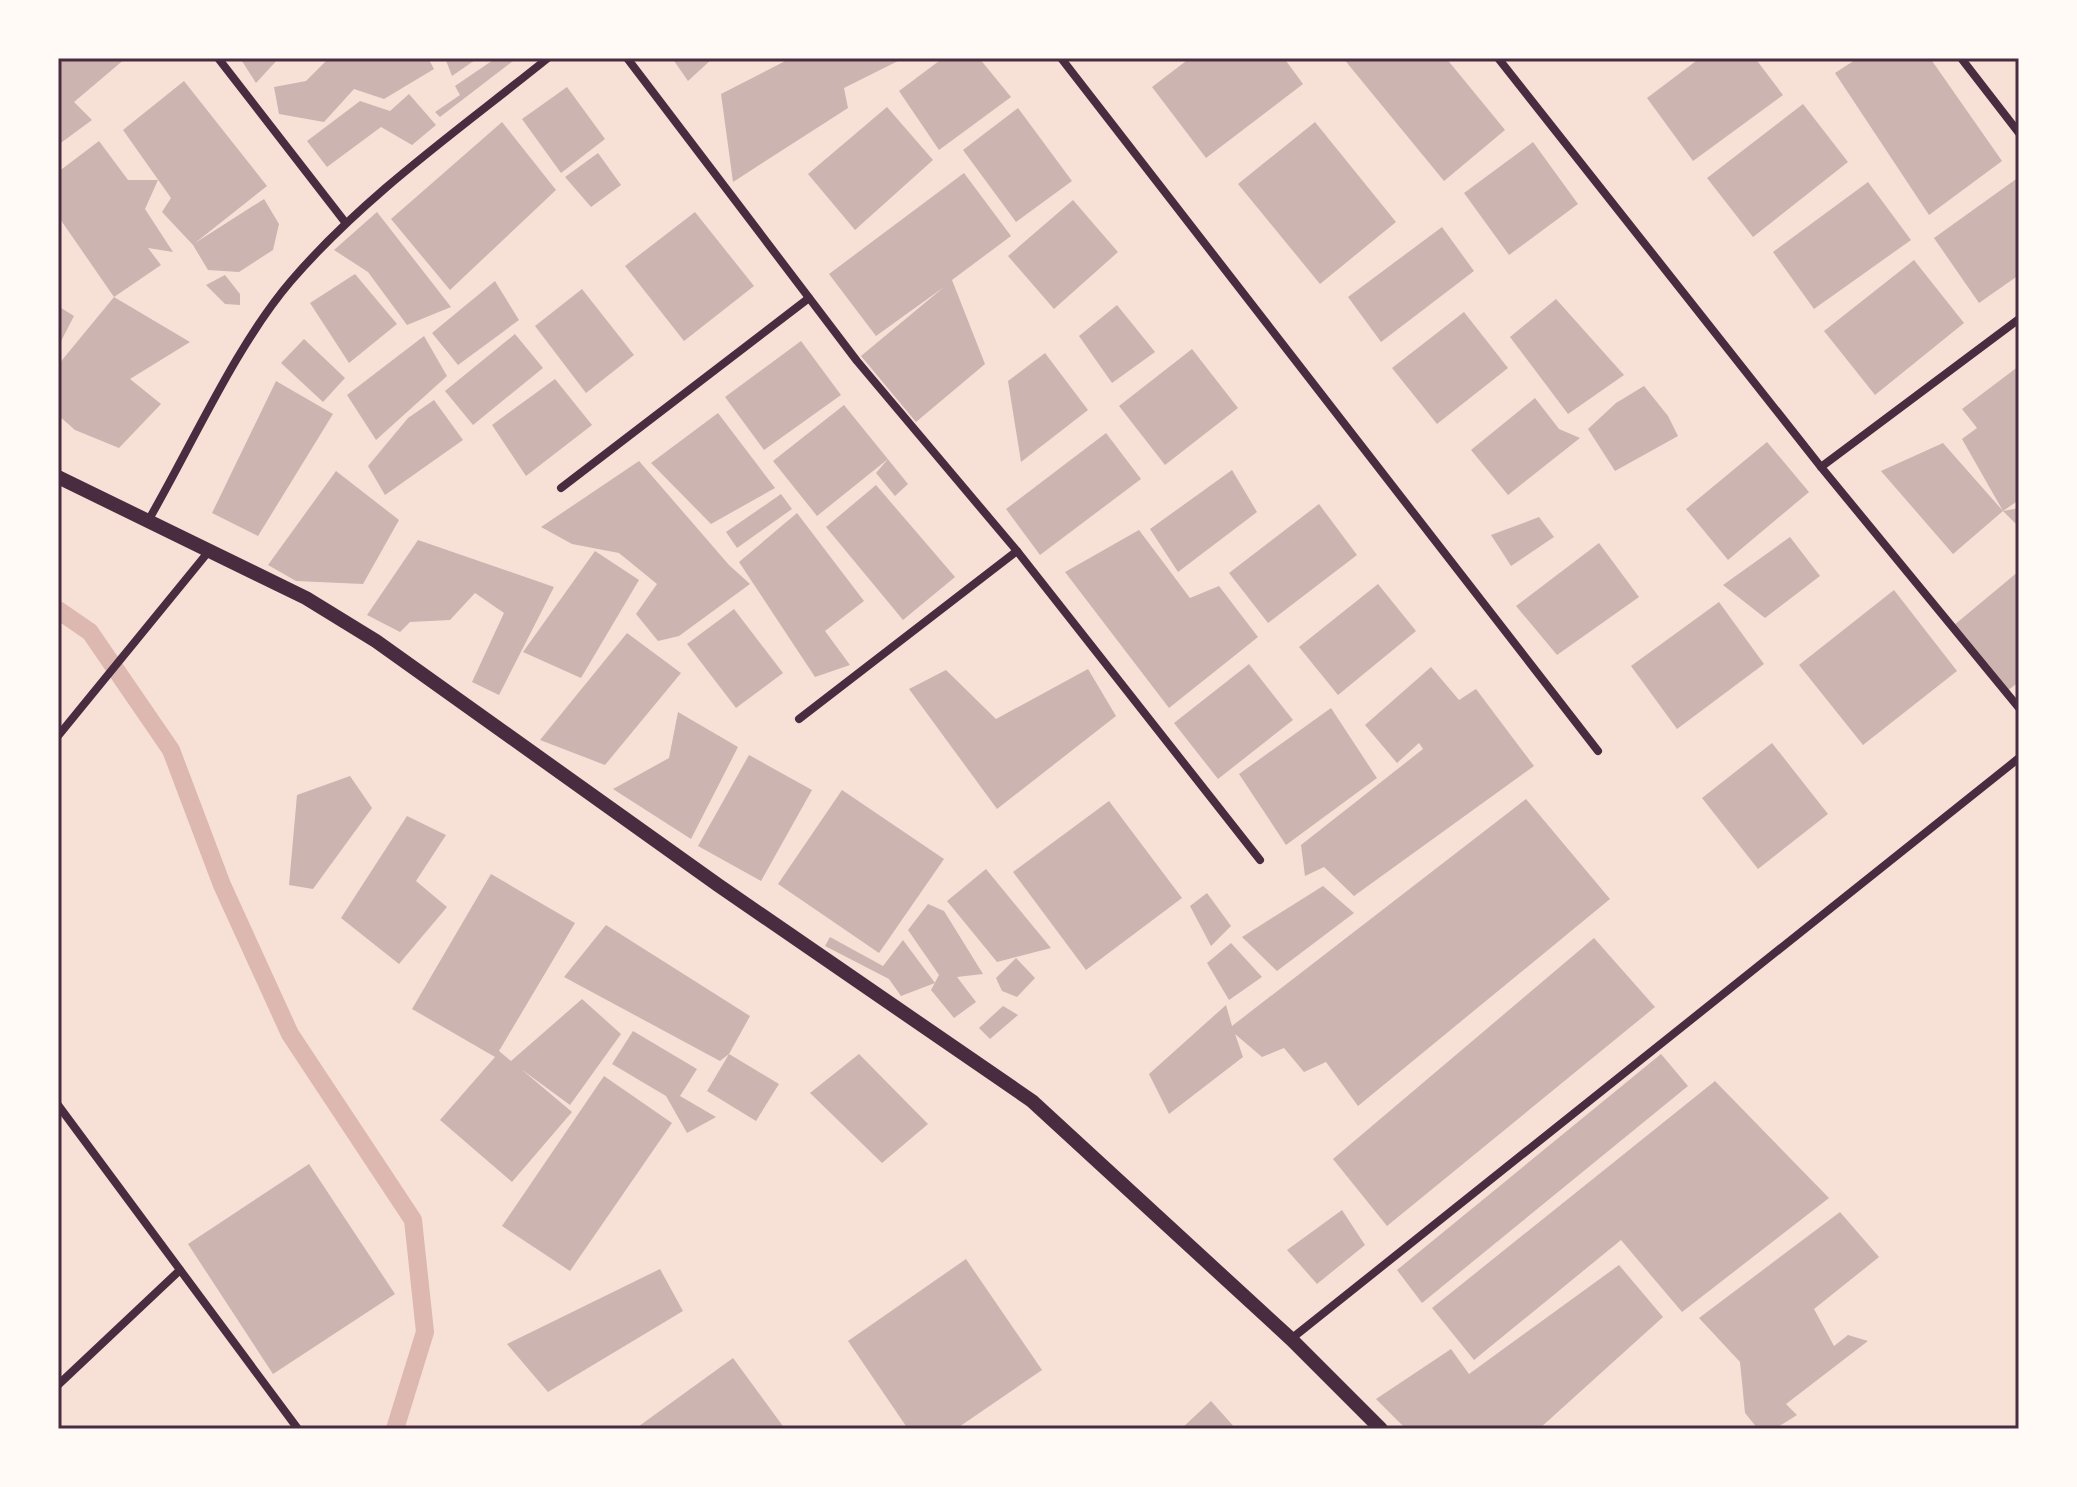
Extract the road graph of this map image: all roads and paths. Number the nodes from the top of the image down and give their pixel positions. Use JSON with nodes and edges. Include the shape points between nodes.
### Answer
{"nodes":[{"id":1,"x":218,"y":58,"type":"edge"},
{"id":2,"x":548,"y":58,"type":"edge"},
{"id":3,"x":627,"y":58,"type":"edge"},
{"id":4,"x":1061,"y":58,"type":"edge"},
{"id":5,"x":1498,"y":58,"type":"edge"},
{"id":6,"x":1961,"y":58,"type":"edge"},
{"id":7,"x":2019,"y":133,"type":"edge"},
{"id":8,"x":345,"y":222,"type":"junction"},
{"id":9,"x":809,"y":298,"type":"junction"},
{"id":10,"x":2019,"y":319,"type":"edge"},
{"id":11,"x":1821,"y":467,"type":"junction"},
{"id":12,"x":58,"y":477,"type":"edge"},
{"id":13,"x":561,"y":488,"type":"dead end"},
{"id":14,"x":148,"y":521,"type":"junction"},
{"id":15,"x":209,"y":551,"type":"junction"},
{"id":16,"x":1017,"y":551,"type":"junction"},
{"id":17,"x":2019,"y":708,"type":"edge"},
{"id":18,"x":799,"y":719,"type":"dead end"},
{"id":19,"x":58,"y":736,"type":"edge"},
{"id":20,"x":1598,"y":751,"type":"dead end"},
{"id":21,"x":2019,"y":758,"type":"edge"},
{"id":22,"x":1260,"y":860,"type":"dead end"},
{"id":23,"x":58,"y":1105,"type":"edge"},
{"id":24,"x":180,"y":1270,"type":"junction"},
{"id":25,"x":1291,"y":1339,"type":"junction"},
{"id":26,"x":58,"y":1385,"type":"edge"},
{"id":27,"x":298,"y":1429,"type":"edge"},
{"id":28,"x":1381,"y":1429,"type":"edge"}],
"edges":[{"from":1,"to":8,"type":"street"},
{"from":2,"to":8,"type":"street"},
{"from":3,"to":9,"type":"street"},
{"from":4,"to":20,"type":"street"},
{"from":5,"to":11,"type":"street"},
{"from":6,"to":7,"type":"street"},
{"from":8,"to":14,"type":"street","via":[[289,283],[253,333]]},
{"from":9,"to":13,"type":"street"},
{"from":9,"to":16,"type":"street"},
{"from":10,"to":11,"type":"street"},
{"from":11,"to":17,"type":"street"},
{"from":12,"to":14,"type":"street"},
{"from":14,"to":15,"type":"street"},
{"from":15,"to":19,"type":"street"},
{"from":15,"to":25,"type":"street","via":[[306,598],[376,641],[1032,1101]]},
{"from":16,"to":18,"type":"street"},
{"from":16,"to":22,"type":"street"},
{"from":21,"to":25,"type":"street"},
{"from":23,"to":24,"type":"street"},
{"from":24,"to":26,"type":"street"},
{"from":24,"to":27,"type":"street"},
{"from":25,"to":28,"type":"street"}]}
